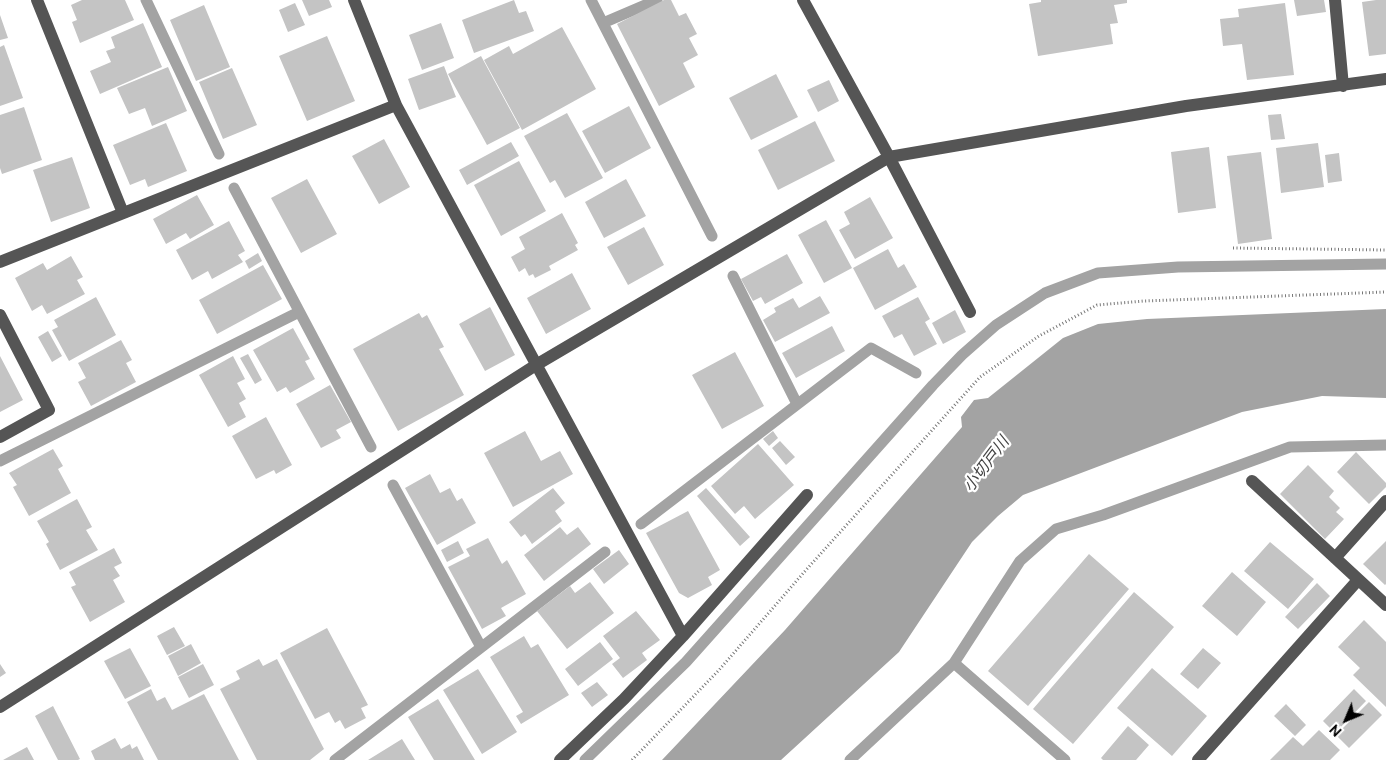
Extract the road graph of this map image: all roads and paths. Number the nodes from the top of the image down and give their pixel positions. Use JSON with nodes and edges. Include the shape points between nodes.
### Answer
{"nodes":[{"id":1,"x":37,"y":0,"type":"edge"},
{"id":2,"x":354,"y":0,"type":"edge"},
{"id":3,"x":803,"y":0,"type":"edge"},
{"id":4,"x":1335,"y":0,"type":"edge"},
{"id":5,"x":1386,"y":79,"type":"edge"},
{"id":6,"x":1344,"y":86,"type":"junction"},
{"id":7,"x":396,"y":105,"type":"junction"},
{"id":8,"x":889,"y":157,"type":"junction"},
{"id":9,"x":123,"y":213,"type":"junction"},
{"id":10,"x":1233,"y":248,"type":"dead end"},
{"id":11,"x":1386,"y":250,"type":"edge"},
{"id":12,"x":0,"y":262,"type":"edge"},
{"id":13,"x":1386,"y":292,"type":"edge"},
{"id":14,"x":970,"y":312,"type":"dead end"},
{"id":15,"x":0,"y":315,"type":"edge"},
{"id":16,"x":536,"y":365,"type":"junction"},
{"id":17,"x":0,"y":437,"type":"edge"},
{"id":18,"x":1252,"y":482,"type":"dead end"},
{"id":19,"x":807,"y":495,"type":"dead end"},
{"id":20,"x":1386,"y":501,"type":"edge"},
{"id":21,"x":1335,"y":558,"type":"junction"},
{"id":22,"x":1358,"y":580,"type":"junction"},
{"id":23,"x":1386,"y":604,"type":"edge"},
{"id":24,"x":683,"y":636,"type":"junction"},
{"id":25,"x":0,"y":707,"type":"edge"},
{"id":26,"x":560,"y":760,"type":"edge"},
{"id":27,"x":632,"y":760,"type":"edge"},
{"id":28,"x":1198,"y":760,"type":"edge"}],
"edges":[{"from":1,"to":9,"type":"street"},
{"from":2,"to":7,"type":"street"},
{"from":3,"to":8,"type":"street"},
{"from":4,"to":6,"type":"street"},
{"from":5,"to":6,"type":"street"},
{"from":6,"to":8,"type":"street","via":[[1186,106]]},
{"from":7,"to":9,"type":"street"},
{"from":7,"to":16,"type":"street"},
{"from":8,"to":14,"type":"street"},
{"from":8,"to":16,"type":"street"},
{"from":9,"to":12,"type":"street"},
{"from":10,"to":11,"type":"path"},
{"from":13,"to":27,"type":"path","via":[[1097,305],[1039,336],[980,377],[719,670]]},
{"from":15,"to":17,"type":"street","via":[[49,410]]},
{"from":16,"to":24,"type":"street"},
{"from":16,"to":25,"type":"street"},
{"from":18,"to":21,"type":"street"},
{"from":19,"to":24,"type":"street"},
{"from":20,"to":21,"type":"street"},
{"from":21,"to":22,"type":"street"},
{"from":22,"to":23,"type":"street"},
{"from":22,"to":28,"type":"street"},
{"from":24,"to":26,"type":"street"}]}
